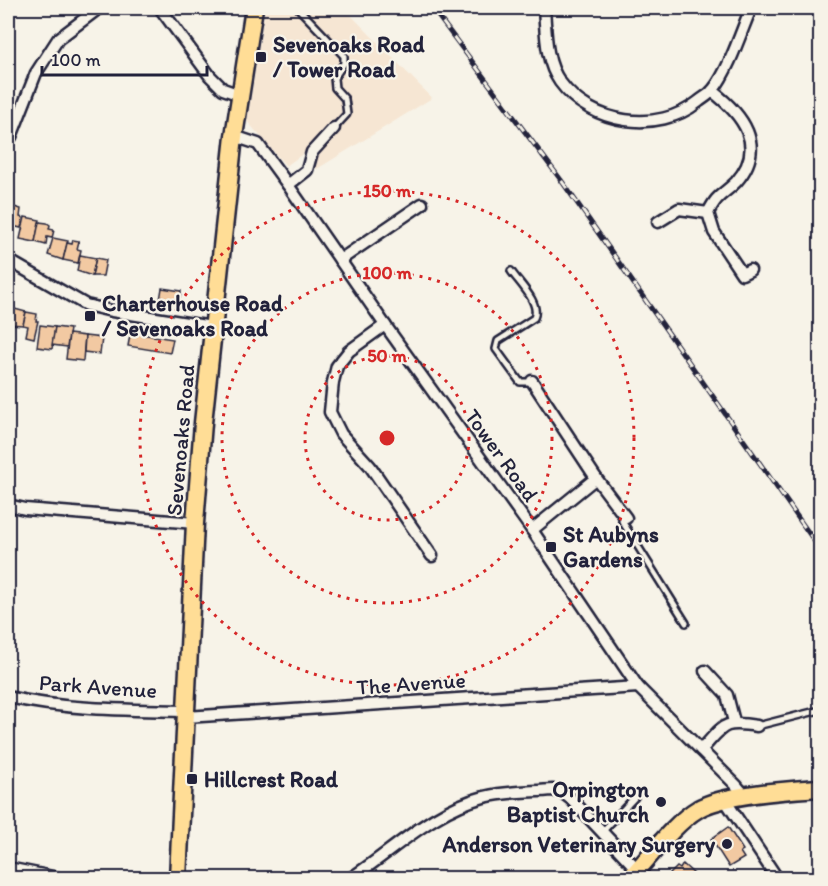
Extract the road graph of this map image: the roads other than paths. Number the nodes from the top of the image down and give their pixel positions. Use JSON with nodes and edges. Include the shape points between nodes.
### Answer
{"nodes":[{"id":1,"x":99,"y":8,"type":"edge"},
{"id":2,"x":160,"y":8,"type":"edge"},
{"id":3,"x":254,"y":8,"type":"edge"},
{"id":4,"x":297,"y":8,"type":"edge"},
{"id":5,"x":544,"y":8,"type":"edge"},
{"id":6,"x":751,"y":8,"type":"edge"},
{"id":7,"x":712,"y":91,"type":"junction"},
{"id":8,"x":240,"y":95,"type":"junction"},
{"id":9,"x":334,"y":128,"type":"joint"},
{"id":10,"x":234,"y":136,"type":"junction"},
{"id":11,"x":11,"y":137,"type":"dead end"},
{"id":12,"x":288,"y":185,"type":"junction"},
{"id":13,"x":422,"y":204,"type":"dead end"},
{"id":14,"x":708,"y":213,"type":"junction"},
{"id":15,"x":658,"y":222,"type":"dead end"},
{"id":16,"x":8,"y":260,"type":"edge"},
{"id":17,"x":340,"y":260,"type":"junction"},
{"id":18,"x":750,"y":270,"type":"dead end"},
{"id":19,"x":511,"y":271,"type":"dead end"},
{"id":20,"x":385,"y":325,"type":"junction"},
{"id":21,"x":212,"y":327,"type":"junction"},
{"id":22,"x":532,"y":381,"type":"joint"},
{"id":23,"x":596,"y":478,"type":"junction"},
{"id":24,"x":8,"y":505,"type":"edge"},
{"id":25,"x":626,"y":518,"type":"joint"},
{"id":26,"x":195,"y":523,"type":"junction"},
{"id":27,"x":532,"y":530,"type":"junction"},
{"id":28,"x":432,"y":556,"type":"dead end"},
{"id":29,"x":686,"y":623,"type":"dead end"},
{"id":30,"x":705,"y":671,"type":"dead end"},
{"id":31,"x":638,"y":687,"type":"junction"},
{"id":32,"x":8,"y":697,"type":"edge"},
{"id":33,"x":820,"y":710,"type":"edge"},
{"id":34,"x":186,"y":714,"type":"junction"},
{"id":35,"x":734,"y":722,"type":"junction"},
{"id":36,"x":757,"y":726,"type":"joint"},
{"id":37,"x":701,"y":750,"type":"junction"},
{"id":38,"x":820,"y":788,"type":"edge"},
{"id":39,"x":745,"y":796,"type":"junction"},
{"id":40,"x":635,"y":797,"type":"dead end"},
{"id":41,"x":725,"y":800,"type":"junction"},
{"id":42,"x":601,"y":833,"type":"junction"},
{"id":43,"x":8,"y":868,"type":"edge"},
{"id":44,"x":634,"y":874,"type":"edge"},
{"id":45,"x":58,"y":879,"type":"edge"},
{"id":46,"x":178,"y":879,"type":"edge"},
{"id":47,"x":351,"y":879,"type":"edge"},
{"id":48,"x":777,"y":879,"type":"edge"}],
"edges":[{"from":1,"to":11,"type":"street","via":[[58,39],[36,73]]},
{"from":2,"to":8,"type":"street","via":[[210,76],[223,88]]},
{"from":3,"to":8,"type":"main road","name":"Sevenoaks Road"},
{"from":4,"to":9,"type":"lane","via":[[344,56],[334,78],[335,88],[345,99],[347,114]]},
{"from":5,"to":7,"type":"street","via":[[552,67],[569,93],[598,112],[642,122],[666,119],[686,111]]},
{"from":6,"to":7,"type":"street"},
{"from":7,"to":14,"type":"street","via":[[745,123],[750,152],[746,167],[715,198]]},
{"from":8,"to":10,"type":"main road","name":"Sevenoaks Road"},
{"from":9,"to":12,"type":"street","via":[[312,152],[307,170]]},
{"from":10,"to":12,"type":"street","name":"Tower Road","via":[[258,144]]},
{"from":10,"to":21,"type":"main road","name":"Sevenoaks Road"},
{"from":12,"to":17,"type":"street","name":"Tower Road"},
{"from":13,"to":17,"type":"street"},
{"from":14,"to":15,"type":"street","via":[[679,209]]},
{"from":14,"to":18,"type":"street","via":[[714,232],[742,274]]},
{"from":16,"to":21,"type":"street","via":[[86,305]]},
{"from":17,"to":20,"type":"street","name":"Tower Road"},
{"from":19,"to":22,"type":"lane","via":[[535,305],[536,314],[498,341],[496,349],[520,382]]},
{"from":20,"to":27,"type":"street","name":"Tower Road"},
{"from":20,"to":28,"type":"street","via":[[349,351],[337,366],[330,412],[341,434],[369,466]]},
{"from":21,"to":26,"type":"main road","name":"Sevenoaks Road"},
{"from":22,"to":23,"type":"street"},
{"from":23,"to":25,"type":"street"},
{"from":23,"to":27,"type":"street"},
{"from":24,"to":26,"type":"street"},
{"from":25,"to":29,"type":"lane","via":[[622,521]]},
{"from":26,"to":34,"type":"main road","name":"Sevenoaks Road"},
{"from":27,"to":31,"type":"street","name":"Tower Road"},
{"from":30,"to":35,"type":"street","via":[[727,695]]},
{"from":31,"to":34,"type":"street","name":"The Avenue"},
{"from":31,"to":37,"type":"street","name":"Tower Road"},
{"from":32,"to":34,"type":"street","name":"Park Avenue","via":[[85,708]]},
{"from":33,"to":36,"type":"lane"},
{"from":34,"to":46,"type":"main road","name":"Sevenoaks Road"},
{"from":35,"to":36,"type":"street"},
{"from":35,"to":37,"type":"street","via":[[724,726]]},
{"from":37,"to":39,"type":"street","name":"Tower Road"},
{"from":38,"to":39,"type":"main road"},
{"from":39,"to":41,"type":"main road"},
{"from":40,"to":42,"type":"lane"},
{"from":41,"to":44,"type":"main road","via":[[699,808],[687,817]]},
{"from":41,"to":48,"type":"street"},
{"from":42,"to":44,"type":"street"},
{"from":42,"to":47,"type":"street","via":[[563,793],[553,790],[493,795],[439,814]]},
{"from":43,"to":45,"type":"street"}]}
